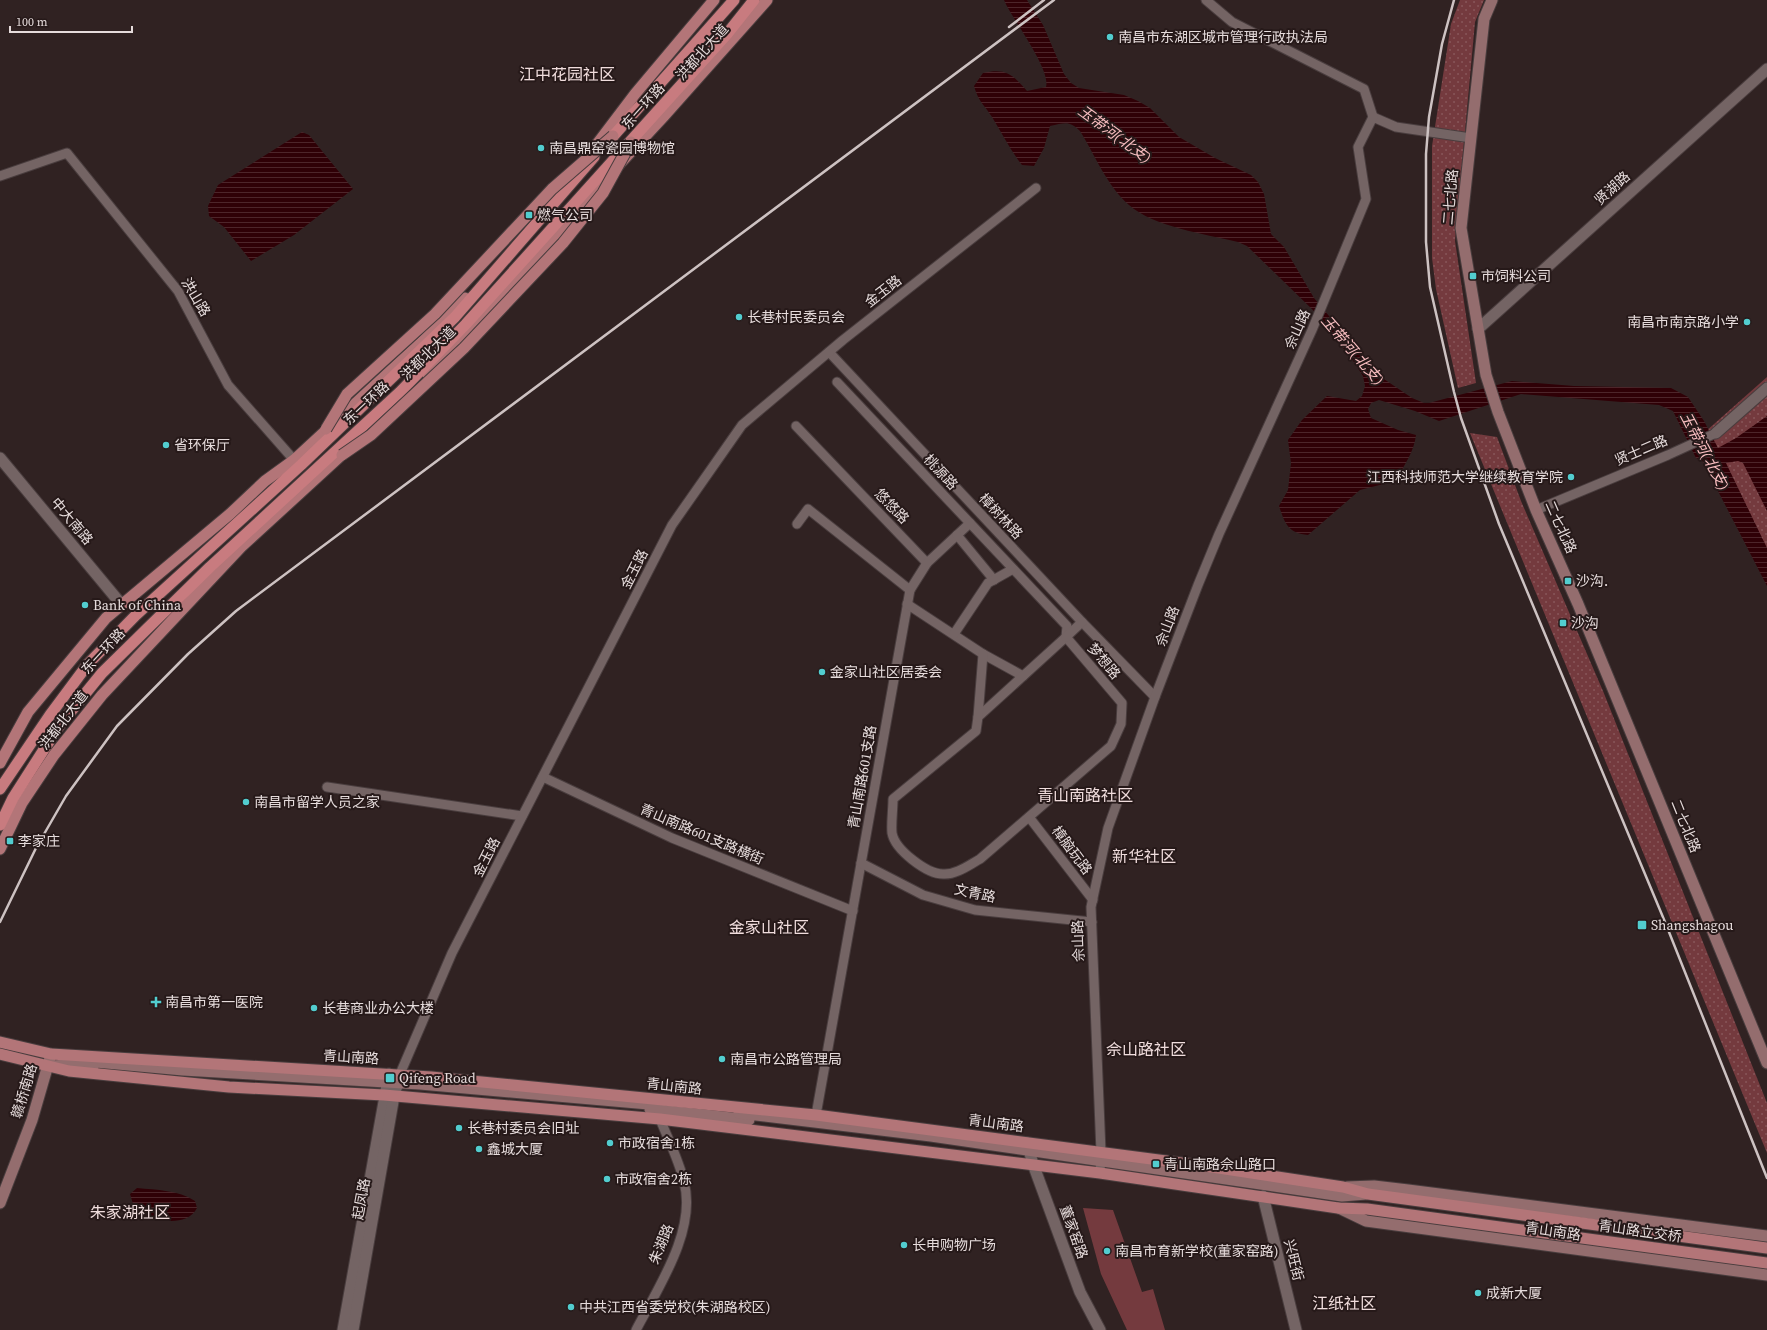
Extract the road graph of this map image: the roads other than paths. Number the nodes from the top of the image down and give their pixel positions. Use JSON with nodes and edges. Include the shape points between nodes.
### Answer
{"nodes":[{"id":1,"x":714,"y":0,"type":"edge"},
{"id":2,"x":734,"y":0,"type":"edge"},
{"id":3,"x":754,"y":0,"type":"edge"},
{"id":4,"x":767,"y":0,"type":"edge"},
{"id":5,"x":1206,"y":0,"type":"edge"},
{"id":6,"x":1492,"y":0,"type":"edge"},
{"id":7,"x":1767,"y":69,"type":"edge"},
{"id":8,"x":1767,"y":74,"type":"edge"},
{"id":9,"x":1373,"y":117,"type":"junction"},
{"id":10,"x":613,"y":136,"type":"junction"},
{"id":11,"x":1471,"y":138,"type":"junction"},
{"id":12,"x":631,"y":142,"type":"junction"},
{"id":13,"x":0,"y":176,"type":"edge"},
{"id":14,"x":1036,"y":188,"type":"dead end"},
{"id":15,"x":1478,"y":331,"type":"junction"},
{"id":16,"x":829,"y":352,"type":"junction"},
{"id":17,"x":837,"y":382,"type":"dead end"},
{"id":18,"x":1767,"y":388,"type":"edge"},
{"id":19,"x":796,"y":426,"type":"dead end"},
{"id":20,"x":326,"y":429,"type":"junction"},
{"id":21,"x":1716,"y":433,"type":"joint"},
{"id":22,"x":342,"y":455,"type":"junction"},
{"id":23,"x":0,"y":458,"type":"edge"},
{"id":24,"x":294,"y":460,"type":"junction"},
{"id":25,"x":1536,"y":510,"type":"junction"},
{"id":26,"x":970,"y":523,"type":"junction"},
{"id":27,"x":796,"y":524,"type":"dead end"},
{"id":28,"x":958,"y":535,"type":"junction"},
{"id":29,"x":927,"y":563,"type":"junction"},
{"id":30,"x":1013,"y":569,"type":"junction"},
{"id":31,"x":994,"y":580,"type":"junction"},
{"id":32,"x":910,"y":590,"type":"junction"},
{"id":33,"x":121,"y":604,"type":"junction"},
{"id":34,"x":907,"y":604,"type":"junction"},
{"id":35,"x":1082,"y":622,"type":"junction"},
{"id":36,"x":954,"y":634,"type":"junction"},
{"id":37,"x":1066,"y":637,"type":"junction"},
{"id":38,"x":983,"y":654,"type":"junction"},
{"id":39,"x":1023,"y":676,"type":"junction"},
{"id":40,"x":1155,"y":696,"type":"junction"},
{"id":41,"x":978,"y":717,"type":"junction"},
{"id":42,"x":0,"y":763,"type":"edge"},
{"id":43,"x":543,"y":777,"type":"junction"},
{"id":44,"x":327,"y":787,"type":"dead end"},
{"id":45,"x":0,"y":789,"type":"edge"},
{"id":46,"x":522,"y":816,"type":"junction"},
{"id":47,"x":1029,"y":817,"type":"junction"},
{"id":48,"x":0,"y":825,"type":"edge"},
{"id":49,"x":0,"y":849,"type":"edge"},
{"id":50,"x":861,"y":863,"type":"junction"},
{"id":51,"x":1093,"y":900,"type":"junction"},
{"id":52,"x":853,"y":911,"type":"junction"},
{"id":53,"x":1092,"y":922,"type":"junction"},
{"id":54,"x":0,"y":1042,"type":"edge"},
{"id":55,"x":0,"y":1054,"type":"edge"},
{"id":56,"x":51,"y":1054,"type":"junction"},
{"id":57,"x":1767,"y":1062,"type":"edge"},
{"id":58,"x":48,"y":1067,"type":"junction"},
{"id":59,"x":392,"y":1085,"type":"junction"},
{"id":60,"x":816,"y":1115,"type":"junction"},
{"id":61,"x":660,"y":1119,"type":"junction"},
{"id":62,"x":1030,"y":1153,"type":"junction"},
{"id":63,"x":1101,"y":1162,"type":"junction"},
{"id":64,"x":1343,"y":1188,"type":"junction"},
{"id":65,"x":1368,"y":1194,"type":"junction"},
{"id":66,"x":1263,"y":1196,"type":"junction"},
{"id":67,"x":0,"y":1203,"type":"edge"},
{"id":68,"x":1338,"y":1208,"type":"junction"},
{"id":69,"x":1367,"y":1209,"type":"junction"},
{"id":70,"x":1767,"y":1236,"type":"edge"},
{"id":71,"x":1767,"y":1248,"type":"edge"},
{"id":72,"x":1767,"y":1263,"type":"edge"},
{"id":73,"x":1767,"y":1275,"type":"edge"},
{"id":74,"x":343,"y":1330,"type":"edge"},
{"id":75,"x":353,"y":1330,"type":"edge"},
{"id":76,"x":636,"y":1330,"type":"edge"},
{"id":77,"x":1100,"y":1330,"type":"edge"},
{"id":78,"x":1296,"y":1330,"type":"edge"}],
"edges":[{"from":1,"to":20,"type":"main road","name":"洪都北大道","via":[[635,94],[581,166],[460,304]]},
{"from":2,"to":10,"type":"highway","name":"东一环路"},
{"from":3,"to":12,"type":"highway","name":"东一环路"},
{"from":4,"to":22,"type":"main road","name":"洪都北大道","via":[[587,199],[468,336]]},
{"from":5,"to":9,"type":"street","via":[[1232,22],[1364,89]]},
{"from":6,"to":11,"type":"main road","name":"二七北路","via":[[1484,19]]},
{"from":7,"to":15,"type":"street","name":"贤湖路"},
{"from":8,"to":15,"type":"street","name":"贤湖路"},
{"from":9,"to":11,"type":"street","via":[[1396,127]]},
{"from":9,"to":40,"type":"street","name":"佘山路","via":[[1358,147],[1366,198],[1325,301],[1219,534]]},
{"from":10,"to":20,"type":"main road","bridge":true,"via":[[552,189],[435,314],[347,394]]},
{"from":10,"to":45,"type":"highway","name":"东一环路","bridge":true,"via":[[455,317],[301,465],[136,615],[88,664],[50,714]]},
{"from":11,"to":15,"type":"main road","name":"二七北路","via":[[1461,228]]},
{"from":12,"to":22,"type":"main road","bridge":true,"via":[[603,193],[563,244],[464,348],[371,435]]},
{"from":12,"to":48,"type":"highway","name":"东一环路","bridge":true,"via":[[466,324],[400,392],[210,567],[102,673],[59,726],[13,798]]},
{"from":13,"to":24,"type":"street","name":"洪山路","via":[[66,153],[178,291],[228,385]]},
{"from":14,"to":16,"type":"street","name":"金玉路"},
{"from":15,"to":25,"type":"main road","name":"二七北路","via":[[1486,375]]},
{"from":16,"to":35,"type":"street","name":"樟树林路"},
{"from":16,"to":43,"type":"street","name":"金玉路","via":[[742,425],[672,525]]},
{"from":17,"to":26,"type":"street","name":"桃源路"},
{"from":18,"to":21,"type":"street","name":"贤士二路"},
{"from":19,"to":29,"type":"street","name":"悠悠路"},
{"from":20,"to":24,"type":"main road","name":"洪都北大道"},
{"from":21,"to":25,"type":"street","name":"贤士二路","via":[[1668,456]]},
{"from":22,"to":49,"type":"main road","name":"洪都北大道","via":[[241,547],[102,695],[54,755],[22,803]]},
{"from":23,"to":33,"type":"street","name":"中大南路"},
{"from":24,"to":33,"type":"main road","name":"洪都北大道","via":[[265,481],[178,559]]},
{"from":25,"to":57,"type":"main road","name":"二七北路","via":[[1581,611]]},
{"from":26,"to":28,"type":"street"},
{"from":26,"to":30,"type":"street","name":"桃源路"},
{"from":27,"to":32,"type":"street","via":[[808,509]]},
{"from":28,"to":29,"type":"street"},
{"from":28,"to":31,"type":"street"},
{"from":29,"to":32,"type":"street"},
{"from":30,"to":31,"type":"street"},
{"from":30,"to":37,"type":"street","name":"桃源路","via":[[1067,626]]},
{"from":31,"to":36,"type":"street","via":[[988,583]]},
{"from":32,"to":34,"type":"street","name":"青山南路601支路"},
{"from":33,"to":42,"type":"main road","name":"洪都北大道","via":[[106,618],[28,712]]},
{"from":34,"to":36,"type":"street"},
{"from":34,"to":50,"type":"street","name":"青山南路601支路"},
{"from":35,"to":37,"type":"street"},
{"from":35,"to":40,"type":"street","name":"樟树林路"},
{"from":36,"to":38,"type":"street"},
{"from":37,"to":39,"type":"street","name":"梦想路"},
{"from":37,"to":47,"type":"street","name":"梦想路","via":[[1122,704],[1121,724],[1111,746]]},
{"from":38,"to":39,"type":"street"},
{"from":38,"to":41,"type":"street"},
{"from":39,"to":41,"type":"street","name":"梦想路"},
{"from":40,"to":51,"type":"street","name":"佘山路","via":[[1108,828]]},
{"from":41,"to":47,"type":"street","name":"梦想路","via":[[976,731],[893,799],[892,835],[906,856],[927,869],[943,874],[961,870],[980,859]]},
{"from":43,"to":46,"type":"street","name":"金玉路"},
{"from":43,"to":52,"type":"street","name":"青山南路601支路横街","via":[[672,838]]},
{"from":44,"to":46,"type":"street"},
{"from":46,"to":59,"type":"street","name":"金玉路","via":[[452,953]]},
{"from":47,"to":51,"type":"street","name":"樟脑玩路"},
{"from":50,"to":52,"type":"street","name":"青山南路601支路"},
{"from":50,"to":53,"type":"street","name":"文青路","via":[[923,895],[975,910]]},
{"from":51,"to":53,"type":"street","name":"佘山路"},
{"from":52,"to":60,"type":"street","name":"青山南路601支路"},
{"from":53,"to":63,"type":"street","name":"佘山路"},
{"from":54,"to":56,"type":"main road","name":"青山南路"},
{"from":55,"to":58,"type":"main road","name":"青山南路"},
{"from":56,"to":58,"type":"main road","name":"赣桥南路"},
{"from":56,"to":59,"type":"main road","name":"青山南路"},
{"from":58,"to":59,"type":"main road","name":"青山南路","via":[[229,1087]]},
{"from":58,"to":67,"type":"main road","name":"赣桥南路","via":[[32,1120]]},
{"from":59,"to":60,"type":"main road","name":"青山南路"},
{"from":59,"to":61,"type":"main road","name":"青山南路"},
{"from":59,"to":62,"type":"main road","via":[[715,1110],[931,1136]]},
{"from":59,"to":74,"type":"street","name":"起凤路"},
{"from":59,"to":75,"type":"street","name":"起凤路"},
{"from":60,"to":62,"type":"main road","name":"青山南路"},
{"from":61,"to":62,"type":"main road","name":"青山南路"},
{"from":61,"to":76,"type":"street","name":"朱湖路","via":[[685,1182],[687,1216],[680,1242]]},
{"from":62,"to":63,"type":"main road","name":"青山南路"},
{"from":62,"to":63,"type":"main road","name":"青山南路"},
{"from":62,"to":77,"type":"street","name":"董家窑路","via":[[1080,1292]]},
{"from":63,"to":64,"type":"main road","name":"青山南路","via":[[1212,1167]]},
{"from":63,"to":65,"type":"main road","via":[[1342,1196]]},
{"from":63,"to":66,"type":"main road","name":"青山南路"},
{"from":63,"to":69,"type":"main road","via":[[1341,1202]]},
{"from":64,"to":65,"type":"main road","name":"青山南路"},
{"from":64,"to":70,"type":"main road","name":"青山南路","via":[[1374,1186],[1401,1189]]},
{"from":65,"to":71,"type":"main road","name":"青山路立交桥"},
{"from":66,"to":68,"type":"main road","name":"青山南路"},
{"from":66,"to":78,"type":"street","name":"兴旺街"},
{"from":68,"to":69,"type":"main road","name":"青山南路"},
{"from":68,"to":73,"type":"main road","name":"青山南路","via":[[1366,1221]]},
{"from":69,"to":72,"type":"main road","name":"青山路立交桥"}]}
